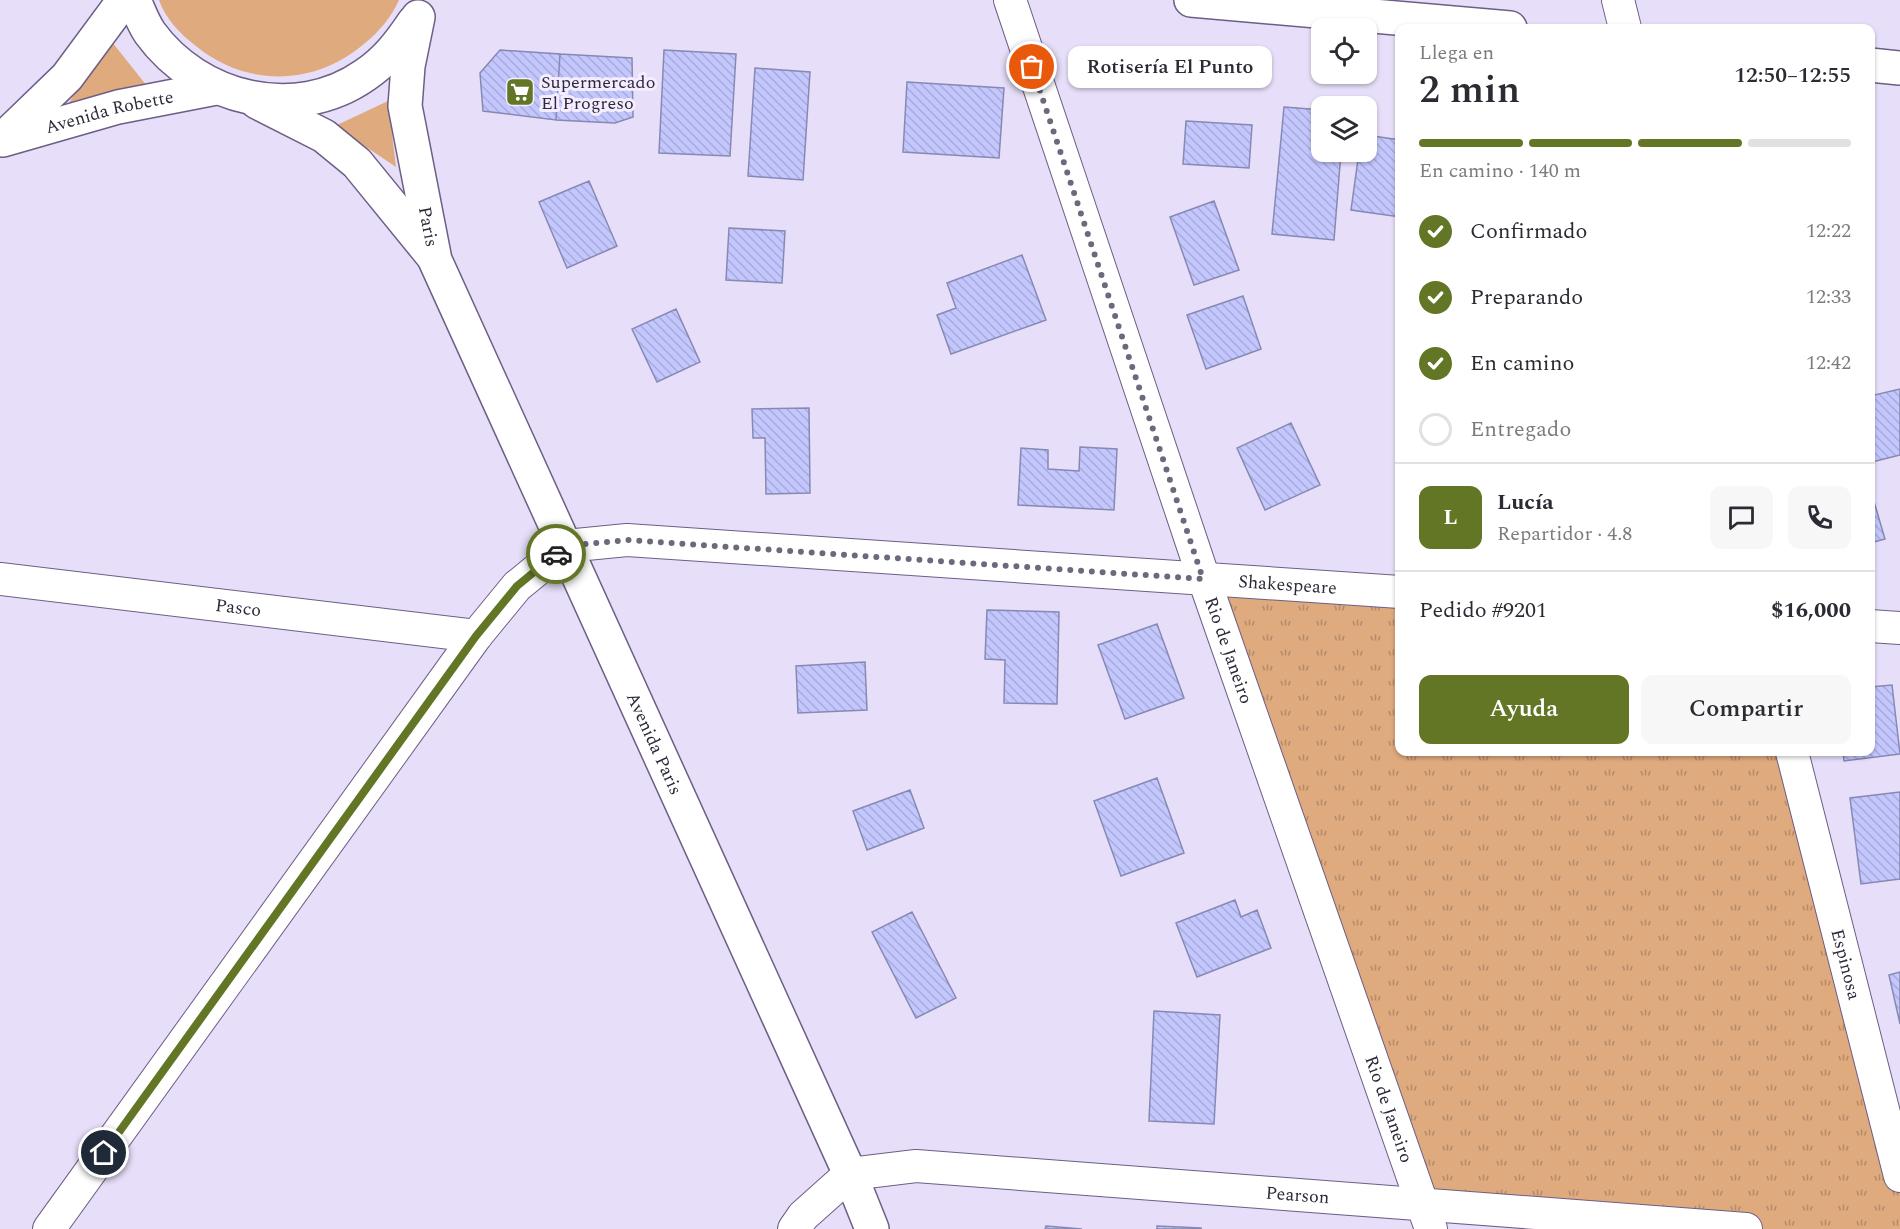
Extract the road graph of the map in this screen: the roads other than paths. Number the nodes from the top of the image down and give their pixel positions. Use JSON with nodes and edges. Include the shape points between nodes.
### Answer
{"nodes":[{"id":1,"x":124,"y":0,"type":"edge"},
{"id":2,"x":134,"y":0,"type":"edge"},
{"id":3,"x":1010,"y":0,"type":"edge"},
{"id":4,"x":1191,"y":0,"type":"edge"},
{"id":5,"x":1618,"y":0,"type":"edge"},
{"id":6,"x":424,"y":6,"type":"edge"},
{"id":7,"x":1464,"y":24,"type":"edge"},
{"id":8,"x":1624,"y":24,"type":"edge"},
{"id":9,"x":1875,"y":66,"type":"edge"},
{"id":10,"x":1900,"y":68,"type":"edge"},
{"id":11,"x":216,"y":88,"type":"junction"},
{"id":12,"x":250,"y":99,"type":"junction"},
{"id":13,"x":1,"y":141,"type":"edge"},
{"id":14,"x":435,"y":260,"type":"junction"},
{"id":15,"x":566,"y":546,"type":"junction"},
{"id":16,"x":0,"y":579,"type":"edge"},
{"id":17,"x":1203,"y":579,"type":"junction"},
{"id":18,"x":1395,"y":592,"type":"edge"},
{"id":19,"x":1875,"y":626,"type":"edge"},
{"id":20,"x":1900,"y":628,"type":"edge"},
{"id":21,"x":476,"y":636,"type":"junction"},
{"id":22,"x":1793,"y":756,"type":"edge"},
{"id":23,"x":850,"y":1174,"type":"junction"},
{"id":24,"x":1900,"y":1176,"type":"edge"},
{"id":25,"x":1427,"y":1217,"type":"edge"},
{"id":26,"x":49,"y":1229,"type":"edge"},
{"id":27,"x":794,"y":1229,"type":"edge"},
{"id":28,"x":872,"y":1229,"type":"edge"},
{"id":29,"x":1746,"y":1229,"type":"edge"}],
"edges":[{"from":1,"to":13,"type":"main road","name":"Avenida Robette","via":[[67,76]]},
{"from":2,"to":11,"type":"main road","via":[[149,32],[179,65]]},
{"from":3,"to":17,"type":"street","name":"Rio de Janeiro"},
{"from":4,"to":7,"type":"main road"},
{"from":5,"to":8,"type":"street"},
{"from":6,"to":12,"type":"main road","via":[[395,50],[364,76],[329,93],[290,101]]},
{"from":6,"to":14,"type":"main road","name":"Paris","via":[[408,66],[405,106]]},
{"from":9,"to":10,"type":"main road"},
{"from":11,"to":12,"type":"main road"},
{"from":11,"to":13,"type":"main road","name":"Avenida Robette","via":[[118,107]]},
{"from":12,"to":14,"type":"main road","name":"Paris","via":[[324,136],[357,163]]},
{"from":14,"to":15,"type":"main road","name":"Avenida Paris"},
{"from":15,"to":17,"type":"street","name":"Shakespeare","via":[[627,540]]},
{"from":15,"to":21,"type":"street","via":[[517,586]]},
{"from":15,"to":23,"type":"main road","name":"Avenida Paris"},
{"from":16,"to":21,"type":"street","name":"Pasco"},
{"from":17,"to":18,"type":"street","name":"Shakespeare"},
{"from":17,"to":25,"type":"street","name":"Rio de Janeiro"},
{"from":19,"to":20,"type":"street"},
{"from":21,"to":26,"type":"street"},
{"from":22,"to":24,"type":"street","name":"Espinosa"},
{"from":23,"to":25,"type":"street","name":"Pearson","via":[[916,1166]]},
{"from":23,"to":27,"type":"street"},
{"from":23,"to":28,"type":"main road","name":"Avenida Paris"},
{"from":25,"to":29,"type":"street","name":"Pearson"}]}
